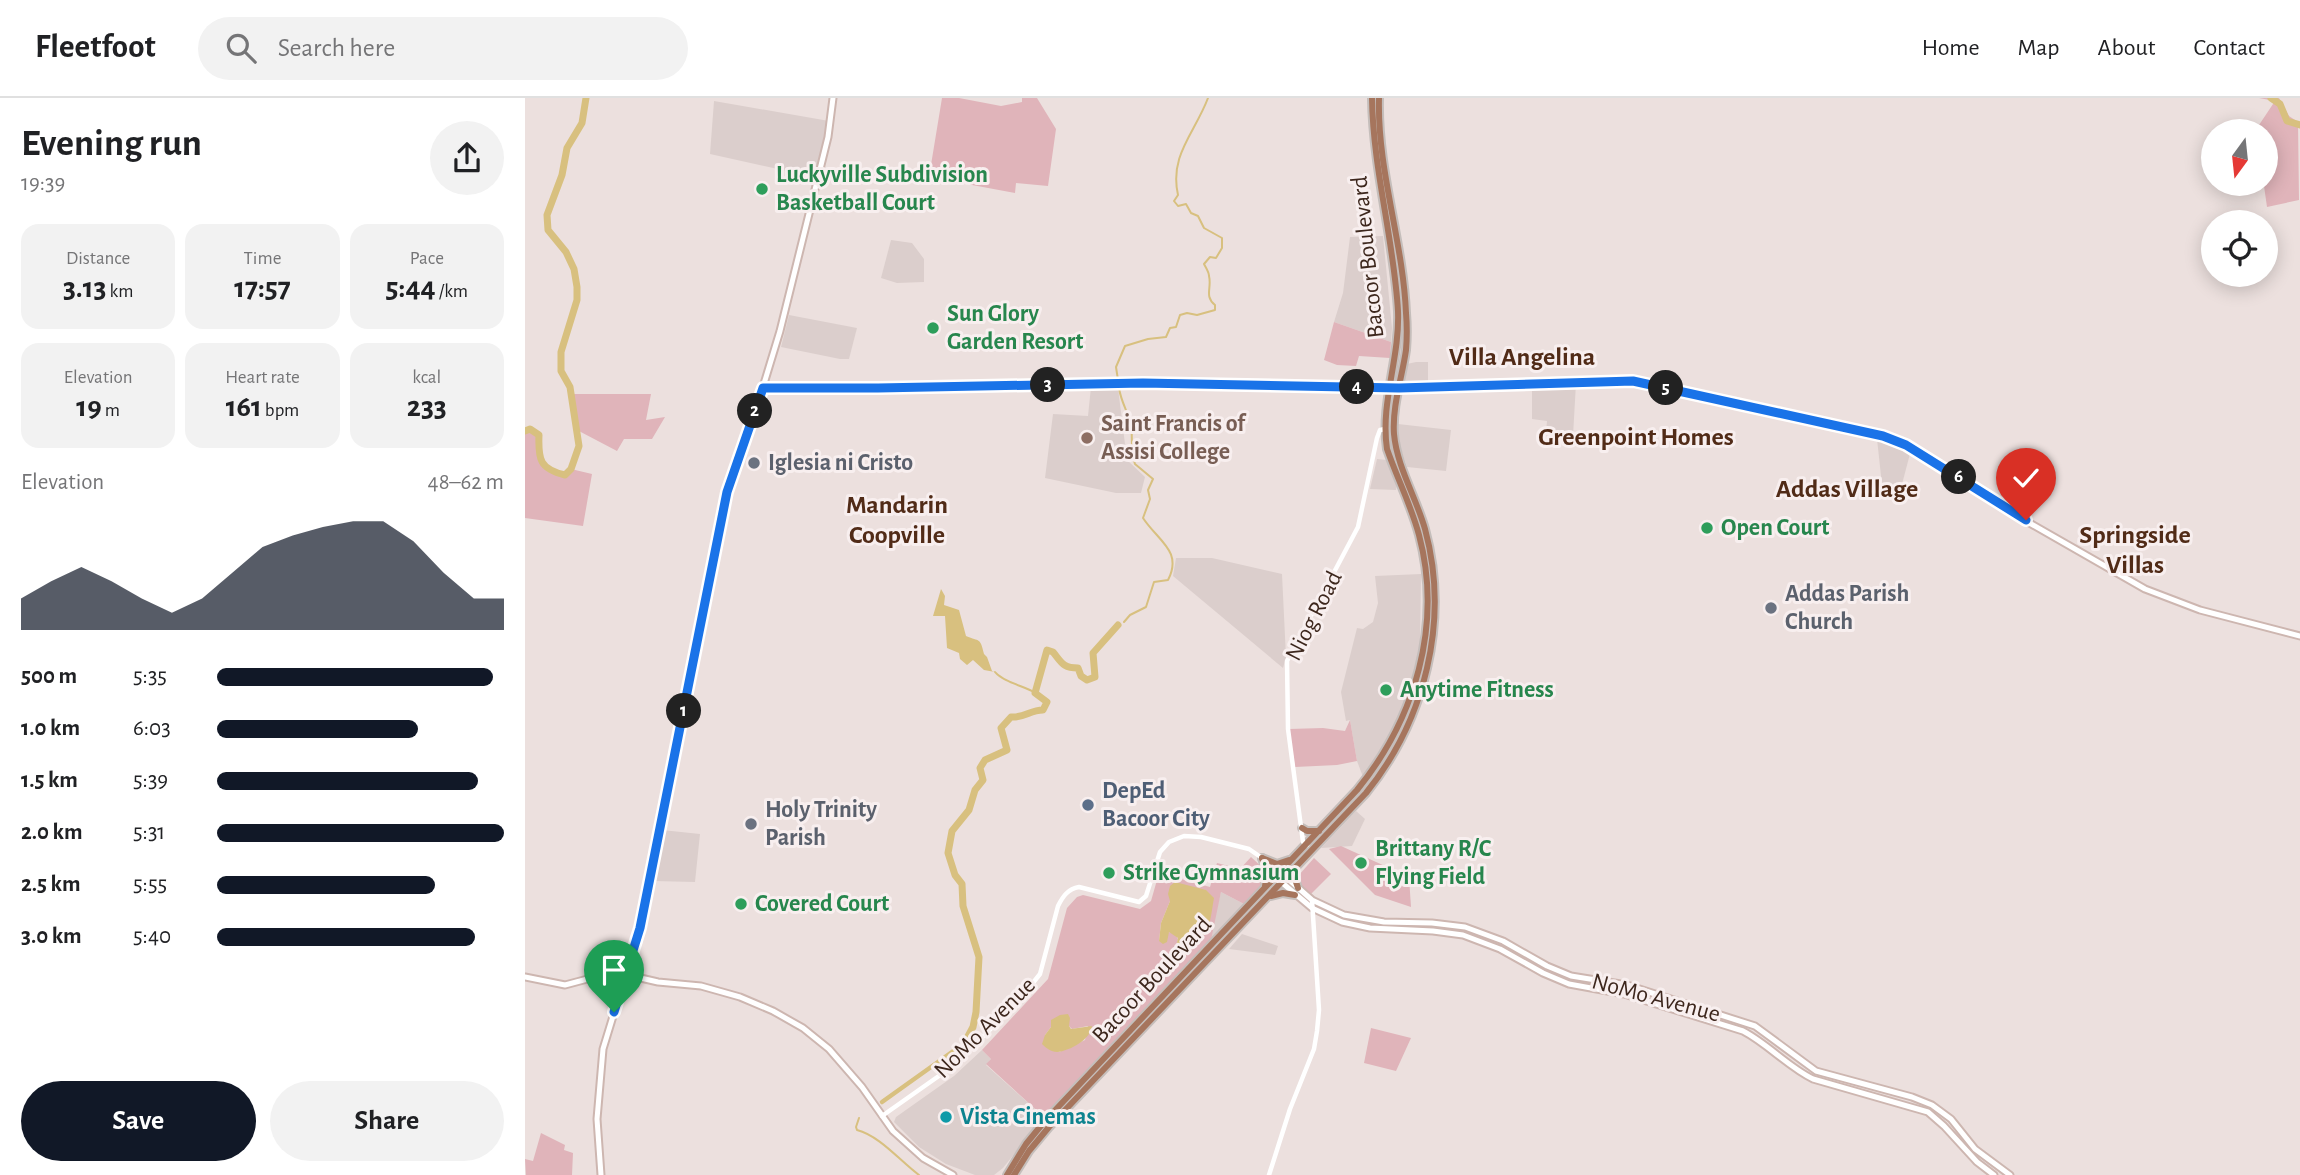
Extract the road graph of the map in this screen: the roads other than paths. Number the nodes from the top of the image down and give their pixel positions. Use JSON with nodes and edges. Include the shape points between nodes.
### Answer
{"nodes":[{"id":1,"x":834,"y":98,"type":"edge"},
{"id":2,"x":1372,"y":98,"type":"edge"},
{"id":3,"x":1379,"y":98,"type":"edge"},
{"id":4,"x":1391,"y":387,"type":"junction"},
{"id":5,"x":763,"y":388,"type":"junction"},
{"id":6,"x":1399,"y":388,"type":"junction"},
{"id":7,"x":1385,"y":429,"type":"junction"},
{"id":8,"x":1409,"y":485,"type":"junction"},
{"id":9,"x":1401,"y":488,"type":"junction"},
{"id":10,"x":2300,"y":636,"type":"edge"},
{"id":11,"x":1394,"y":745,"type":"junction"},
{"id":12,"x":1302,"y":828,"type":"junction"},
{"id":13,"x":1319,"y":831,"type":"junction"},
{"id":14,"x":1310,"y":848,"type":"junction"},
{"id":15,"x":1262,"y":858,"type":"junction"},
{"id":16,"x":1294,"y":858,"type":"junction"},
{"id":17,"x":1296,"y":868,"type":"junction"},
{"id":18,"x":1278,"y":875,"type":"junction"},
{"id":19,"x":1287,"y":878,"type":"junction"},
{"id":20,"x":1281,"y":884,"type":"junction"},
{"id":21,"x":1265,"y":888,"type":"junction"},
{"id":22,"x":1297,"y":892,"type":"junction"},
{"id":23,"x":1269,"y":896,"type":"junction"},
{"id":24,"x":1312,"y":900,"type":"junction"},
{"id":25,"x":1313,"y":908,"type":"junction"},
{"id":26,"x":627,"y":974,"type":"junction"},
{"id":27,"x":1571,"y":976,"type":"junction"},
{"id":28,"x":525,"y":977,"type":"edge"},
{"id":29,"x":1569,"y":984,"type":"junction"},
{"id":30,"x":882,"y":1116,"type":"junction"},
{"id":31,"x":600,"y":1175,"type":"edge"},
{"id":32,"x":953,"y":1175,"type":"edge"},
{"id":33,"x":1004,"y":1175,"type":"edge"},
{"id":34,"x":1014,"y":1175,"type":"edge"},
{"id":35,"x":1269,"y":1175,"type":"edge"},
{"id":36,"x":1994,"y":1175,"type":"edge"},
{"id":37,"x":2010,"y":1175,"type":"edge"}],
"edges":[{"from":1,"to":5,"type":"main road","via":[[819,177]]},
{"from":2,"to":4,"type":"main road","name":"Bacoor Boulevard","via":[[1398,312]]},
{"from":3,"to":6,"type":"main road","name":"Bacoor Boulevard","via":[[1406,311],[1406,350]]},
{"from":4,"to":5,"type":"main road","via":[[1143,383]]},
{"from":4,"to":6,"type":"main road"},
{"from":4,"to":7,"type":"main road","name":"Bacoor Boulevard"},
{"from":5,"to":26,"type":"main road","via":[[727,492]]},
{"from":6,"to":8,"type":"main road","name":"Bacoor Boulevard","via":[[1394,435]]},
{"from":6,"to":10,"type":"main road","via":[[1633,381],[1873,433],[1906,445],[2145,589],[2200,610]]},
{"from":7,"to":9,"type":"main road","name":"Bacoor Boulevard"},
{"from":7,"to":12,"type":"street","name":"Niog Road","via":[[1377,438],[1358,527],[1287,662],[1288,729]]},
{"from":8,"to":9,"type":"main road"},
{"from":8,"to":11,"type":"main road","name":"Bacoor Boulevard","via":[[1430,554],[1434,618],[1423,685]]},
{"from":9,"to":11,"type":"main road","name":"Bacoor Boulevard","via":[[1421,546],[1427,608],[1416,683]]},
{"from":11,"to":13,"type":"main road","name":"Bacoor Boulevard"},
{"from":11,"to":14,"type":"main road","name":"Bacoor Boulevard","via":[[1370,787]]},
{"from":12,"to":13,"type":"main road"},
{"from":12,"to":14,"type":"street","name":"Niog Road","via":[[1303,842]]},
{"from":13,"to":14,"type":"main road","name":"Bacoor Boulevard"},
{"from":14,"to":16,"type":"main road","name":"Bacoor Boulevard"},
{"from":14,"to":17,"type":"main road","name":"Bacoor Boulevard"},
{"from":15,"to":16,"type":"main road","via":[[1281,864]]},
{"from":15,"to":18,"type":"street","name":"NoMo Avenue"},
{"from":15,"to":21,"type":"main road"},
{"from":15,"to":30,"type":"street","name":"NoMo Avenue","via":[[1242,846],[1184,836],[1160,852],[1146,896],[1139,902],[1079,887],[1067,892],[1058,906],[1040,974],[1016,1004],[953,1066]]},
{"from":16,"to":18,"type":"main road","name":"Bacoor Boulevard"},
{"from":17,"to":19,"type":"main road","name":"Bacoor Boulevard"},
{"from":17,"to":22,"type":"main road"},
{"from":18,"to":19,"type":"main road","name":"NoMo Avenue"},
{"from":18,"to":20,"type":"main road","name":"NoMo Avenue"},
{"from":18,"to":21,"type":"main road","name":"Bacoor Boulevard"},
{"from":19,"to":20,"type":"main road","name":"Bacoor Boulevard"},
{"from":19,"to":22,"type":"main road","name":"NoMo Avenue"},
{"from":20,"to":22,"type":"main road","name":"NoMo Avenue"},
{"from":20,"to":23,"type":"main road","name":"Bacoor Boulevard"},
{"from":21,"to":33,"type":"main road","name":"Bacoor Boulevard","via":[[1044,1122]]},
{"from":22,"to":23,"type":"main road"},
{"from":22,"to":24,"type":"main road","name":"NoMo Avenue"},
{"from":22,"to":25,"type":"main road","name":"NoMo Avenue"},
{"from":23,"to":34,"type":"main road","name":"Bacoor Boulevard","via":[[1049,1127]]},
{"from":24,"to":25,"type":"street"},
{"from":24,"to":27,"type":"main road","name":"NoMo Avenue","via":[[1358,919],[1465,927]]},
{"from":25,"to":29,"type":"main road","name":"NoMo Avenue","via":[[1357,926],[1464,935]]},
{"from":25,"to":35,"type":"street","via":[[1319,1010],[1314,1049]]},
{"from":26,"to":28,"type":"main road","via":[[610,973],[565,985]]},
{"from":26,"to":30,"type":"main road","via":[[729,993],[791,1020],[839,1059]]},
{"from":26,"to":31,"type":"main road","via":[[600,1067]]},
{"from":27,"to":29,"type":"main road"},
{"from":27,"to":37,"type":"main road","name":"NoMo Avenue","via":[[1627,985],[1755,1026],[1816,1071],[1924,1101],[1944,1112],[1975,1149]]},
{"from":29,"to":36,"type":"main road","name":"NoMo Avenue","via":[[1623,994],[1734,1028],[1813,1079],[1920,1108],[1938,1119],[1968,1154]]},
{"from":30,"to":32,"type":"main road","via":[[915,1152]]}]}
